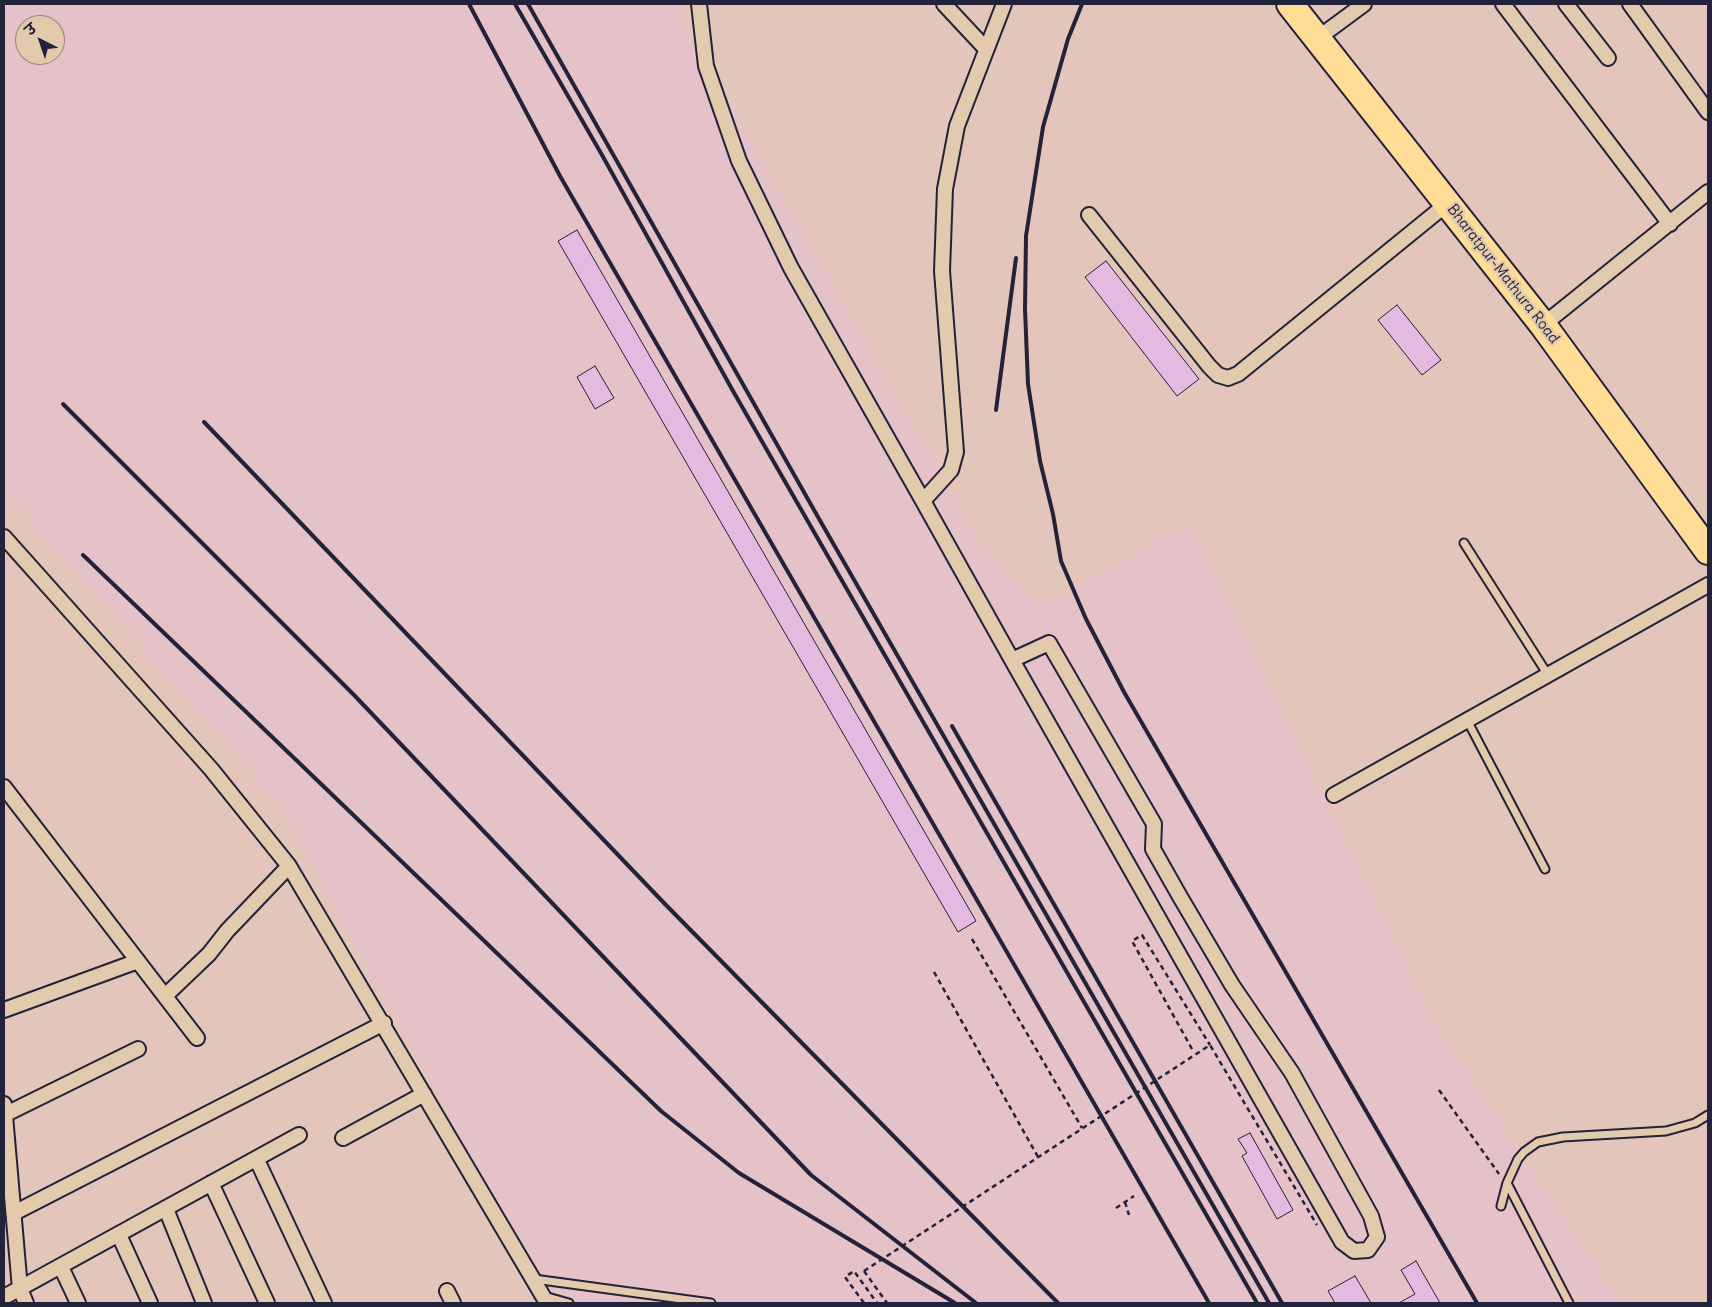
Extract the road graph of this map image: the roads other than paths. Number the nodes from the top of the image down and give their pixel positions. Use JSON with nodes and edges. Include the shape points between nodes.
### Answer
{"nodes":[{"id":1,"x":700,"y":4,"type":"edge"},
{"id":2,"x":944,"y":4,"type":"edge"},
{"id":3,"x":1004,"y":4,"type":"edge"},
{"id":4,"x":1290,"y":4,"type":"edge"},
{"id":5,"x":1364,"y":4,"type":"edge"},
{"id":6,"x":1504,"y":4,"type":"edge"},
{"id":7,"x":1566,"y":4,"type":"edge"},
{"id":8,"x":1630,"y":4,"type":"edge"},
{"id":9,"x":1318,"y":38,"type":"junction"},
{"id":10,"x":986,"y":49,"type":"junction"},
{"id":11,"x":1608,"y":58,"type":"dead end"},
{"id":12,"x":1708,"y":112,"type":"edge"},
{"id":13,"x":1706,"y":196,"type":"edge"},
{"id":14,"x":1448,"y":204,"type":"junction"},
{"id":15,"x":1089,"y":215,"type":"dead end"},
{"id":16,"x":1670,"y":224,"type":"junction"},
{"id":17,"x":1543,"y":325,"type":"junction"},
{"id":18,"x":923,"y":501,"type":"junction"},
{"id":19,"x":4,"y":537,"type":"edge"},
{"id":20,"x":1464,"y":543,"type":"dead end"},
{"id":21,"x":1708,"y":551,"type":"edge"},
{"id":22,"x":1708,"y":585,"type":"edge"},
{"id":23,"x":1012,"y":660,"type":"junction"},
{"id":24,"x":1548,"y":675,"type":"junction"},
{"id":25,"x":1467,"y":720,"type":"junction"},
{"id":26,"x":4,"y":787,"type":"edge"},
{"id":27,"x":1334,"y":795,"type":"dead end"},
{"id":28,"x":289,"y":866,"type":"junction"},
{"id":29,"x":1545,"y":869,"type":"dead end"},
{"id":30,"x":138,"y":961,"type":"junction"},
{"id":31,"x":165,"y":996,"type":"junction"},
{"id":32,"x":4,"y":1010,"type":"edge"},
{"id":33,"x":384,"y":1023,"type":"junction"},
{"id":34,"x":197,"y":1038,"type":"dead end"},
{"id":35,"x":138,"y":1049,"type":"dead end"},
{"id":36,"x":424,"y":1094,"type":"junction"},
{"id":37,"x":4,"y":1111,"type":"edge"},
{"id":38,"x":1708,"y":1114,"type":"edge"},
{"id":39,"x":299,"y":1135,"type":"dead end"},
{"id":40,"x":343,"y":1138,"type":"dead end"},
{"id":41,"x":257,"y":1160,"type":"junction"},
{"id":42,"x":211,"y":1183,"type":"junction"},
{"id":43,"x":1507,"y":1183,"type":"junction"},
{"id":44,"x":1501,"y":1206,"type":"dead end"},
{"id":45,"x":166,"y":1209,"type":"junction"},
{"id":46,"x":14,"y":1213,"type":"junction"},
{"id":47,"x":118,"y":1235,"type":"junction"},
{"id":48,"x":61,"y":1267,"type":"junction"},
{"id":49,"x":532,"y":1279,"type":"junction"},
{"id":50,"x":20,"y":1289,"type":"junction"},
{"id":51,"x":447,"y":1290,"type":"dead end"},
{"id":52,"x":4,"y":1297,"type":"edge"},
{"id":53,"x":545,"y":1300,"type":"edge"},
{"id":54,"x":26,"y":1303,"type":"edge"},
{"id":55,"x":78,"y":1303,"type":"edge"},
{"id":56,"x":150,"y":1303,"type":"edge"},
{"id":57,"x":204,"y":1303,"type":"edge"},
{"id":58,"x":267,"y":1303,"type":"edge"},
{"id":59,"x":324,"y":1303,"type":"edge"},
{"id":60,"x":453,"y":1303,"type":"edge"},
{"id":61,"x":569,"y":1303,"type":"edge"},
{"id":62,"x":712,"y":1303,"type":"edge"},
{"id":63,"x":1569,"y":1303,"type":"edge"}],
"edges":[{"from":1,"to":18,"type":"street","via":[[706,66],[739,161],[791,268]]},
{"from":2,"to":10,"type":"street"},
{"from":3,"to":10,"type":"street"},
{"from":4,"to":9,"type":"highway","name":"Bharatpur-Mathura Road"},
{"from":5,"to":9,"type":"street"},
{"from":6,"to":16,"type":"street"},
{"from":7,"to":11,"type":"street"},
{"from":8,"to":12,"type":"street"},
{"from":9,"to":14,"type":"highway","name":"Bharatpur-Mathura Road"},
{"from":10,"to":18,"type":"street","via":[[957,126],[944,189],[942,271],[956,452],[951,470]]},
{"from":13,"to":16,"type":"street"},
{"from":14,"to":15,"type":"street","via":[[1238,374],[1228,378],[1218,376],[1208,366]]},
{"from":14,"to":17,"type":"highway","name":"Bharatpur-Mathura Road"},
{"from":16,"to":17,"type":"street"},
{"from":17,"to":21,"type":"highway","name":"Bharatpur-Mathura Road"},
{"from":18,"to":23,"type":"street"},
{"from":19,"to":28,"type":"street","via":[[211,769]]},
{"from":20,"to":24,"type":"lane"},
{"from":22,"to":24,"type":"street"},
{"from":23,"to":23,"type":"street","via":[[1049,643],[1154,824],[1153,849],[1232,985],[1292,1074],[1371,1216],[1377,1237],[1368,1250],[1354,1251],[1342,1242]]},
{"from":24,"to":25,"type":"street"},
{"from":25,"to":27,"type":"street"},
{"from":25,"to":29,"type":"lane"},
{"from":26,"to":30,"type":"street"},
{"from":28,"to":31,"type":"street","via":[[209,954]]},
{"from":28,"to":33,"type":"street"},
{"from":30,"to":31,"type":"street"},
{"from":30,"to":32,"type":"street"},
{"from":31,"to":34,"type":"street"},
{"from":33,"to":36,"type":"street"},
{"from":33,"to":46,"type":"street"},
{"from":35,"to":37,"type":"street"},
{"from":36,"to":40,"type":"street"},
{"from":36,"to":49,"type":"street"},
{"from":37,"to":46,"type":"street"},
{"from":38,"to":43,"type":"lane","via":[[1695,1123],[1666,1131],[1563,1136],[1538,1142],[1518,1159]]},
{"from":39,"to":41,"type":"street"},
{"from":41,"to":42,"type":"street"},
{"from":41,"to":59,"type":"street"},
{"from":42,"to":45,"type":"street"},
{"from":42,"to":58,"type":"street"},
{"from":43,"to":44,"type":"lane"},
{"from":43,"to":63,"type":"lane"},
{"from":45,"to":47,"type":"street"},
{"from":45,"to":57,"type":"street"},
{"from":46,"to":50,"type":"street"},
{"from":47,"to":48,"type":"street"},
{"from":47,"to":56,"type":"street"},
{"from":48,"to":50,"type":"street"},
{"from":48,"to":55,"type":"street"},
{"from":49,"to":53,"type":"street"},
{"from":49,"to":62,"type":"lane"},
{"from":50,"to":52,"type":"street"},
{"from":50,"to":54,"type":"street"},
{"from":51,"to":60,"type":"street"},
{"from":53,"to":61,"type":"lane"}]}
